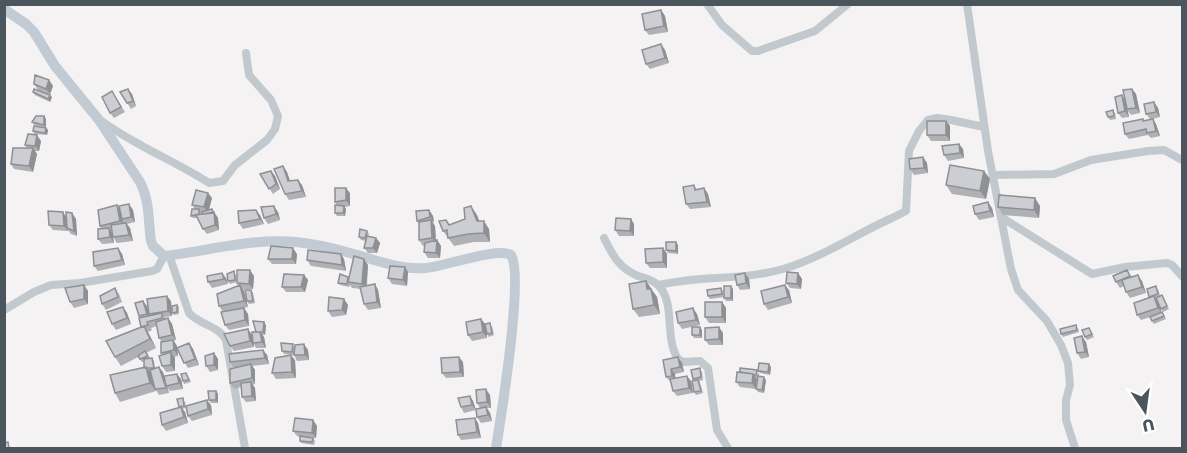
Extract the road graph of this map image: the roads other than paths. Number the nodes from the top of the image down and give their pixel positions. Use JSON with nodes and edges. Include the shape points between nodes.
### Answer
{"nodes":[{"id":1,"x":707,"y":4,"type":"edge"},
{"id":2,"x":848,"y":4,"type":"edge"},
{"id":3,"x":968,"y":4,"type":"edge"},
{"id":4,"x":4,"y":9,"type":"edge"},
{"id":5,"x":246,"y":53,"type":"dead end"},
{"id":6,"x":98,"y":118,"type":"junction"},
{"id":7,"x":984,"y":127,"type":"junction"},
{"id":8,"x":1182,"y":160,"type":"edge"},
{"id":9,"x":993,"y":175,"type":"junction"},
{"id":10,"x":1001,"y":217,"type":"junction"},
{"id":11,"x":604,"y":238,"type":"dead end"},
{"id":12,"x":167,"y":256,"type":"junction"},
{"id":13,"x":1182,"y":276,"type":"edge"},
{"id":14,"x":659,"y":285,"type":"junction"},
{"id":15,"x":4,"y":310,"type":"edge"},
{"id":16,"x":244,"y":448,"type":"edge"},
{"id":17,"x":496,"y":448,"type":"edge"},
{"id":18,"x":728,"y":448,"type":"edge"},
{"id":19,"x":1075,"y":448,"type":"edge"}],
"edges":[{"from":1,"to":2,"type":"street","via":[[722,26],[752,51],[758,51],[812,33]]},
{"from":3,"to":7,"type":"street"},
{"from":4,"to":6,"type":"street","via":[[34,32],[55,66]]},
{"from":5,"to":6,"type":"street","via":[[249,75],[271,100],[278,117],[267,140],[235,165],[223,181],[209,183]]},
{"from":6,"to":12,"type":"street","via":[[146,193],[151,241]]},
{"from":7,"to":9,"type":"street"},
{"from":7,"to":14,"type":"street","via":[[937,118],[928,120],[909,151],[906,211],[892,218],[784,269]]},
{"from":8,"to":9,"type":"street","via":[[1164,150],[1148,151],[1091,160],[1054,174]]},
{"from":9,"to":10,"type":"street"},
{"from":10,"to":13,"type":"street","via":[[1092,274],[1167,263]]},
{"from":10,"to":19,"type":"street","via":[[1018,290],[1047,321],[1068,363],[1066,420]]},
{"from":11,"to":14,"type":"street","via":[[616,261],[631,273]]},
{"from":12,"to":15,"type":"street","via":[[152,271],[51,285]]},
{"from":12,"to":16,"type":"street","via":[[189,313],[223,334],[226,340]]},
{"from":12,"to":17,"type":"street","via":[[259,242],[327,247],[404,268],[426,268],[499,252],[511,255],[515,265],[514,306]]},
{"from":14,"to":18,"type":"street","via":[[675,355],[683,362],[700,361],[708,368],[717,430]]}]}
